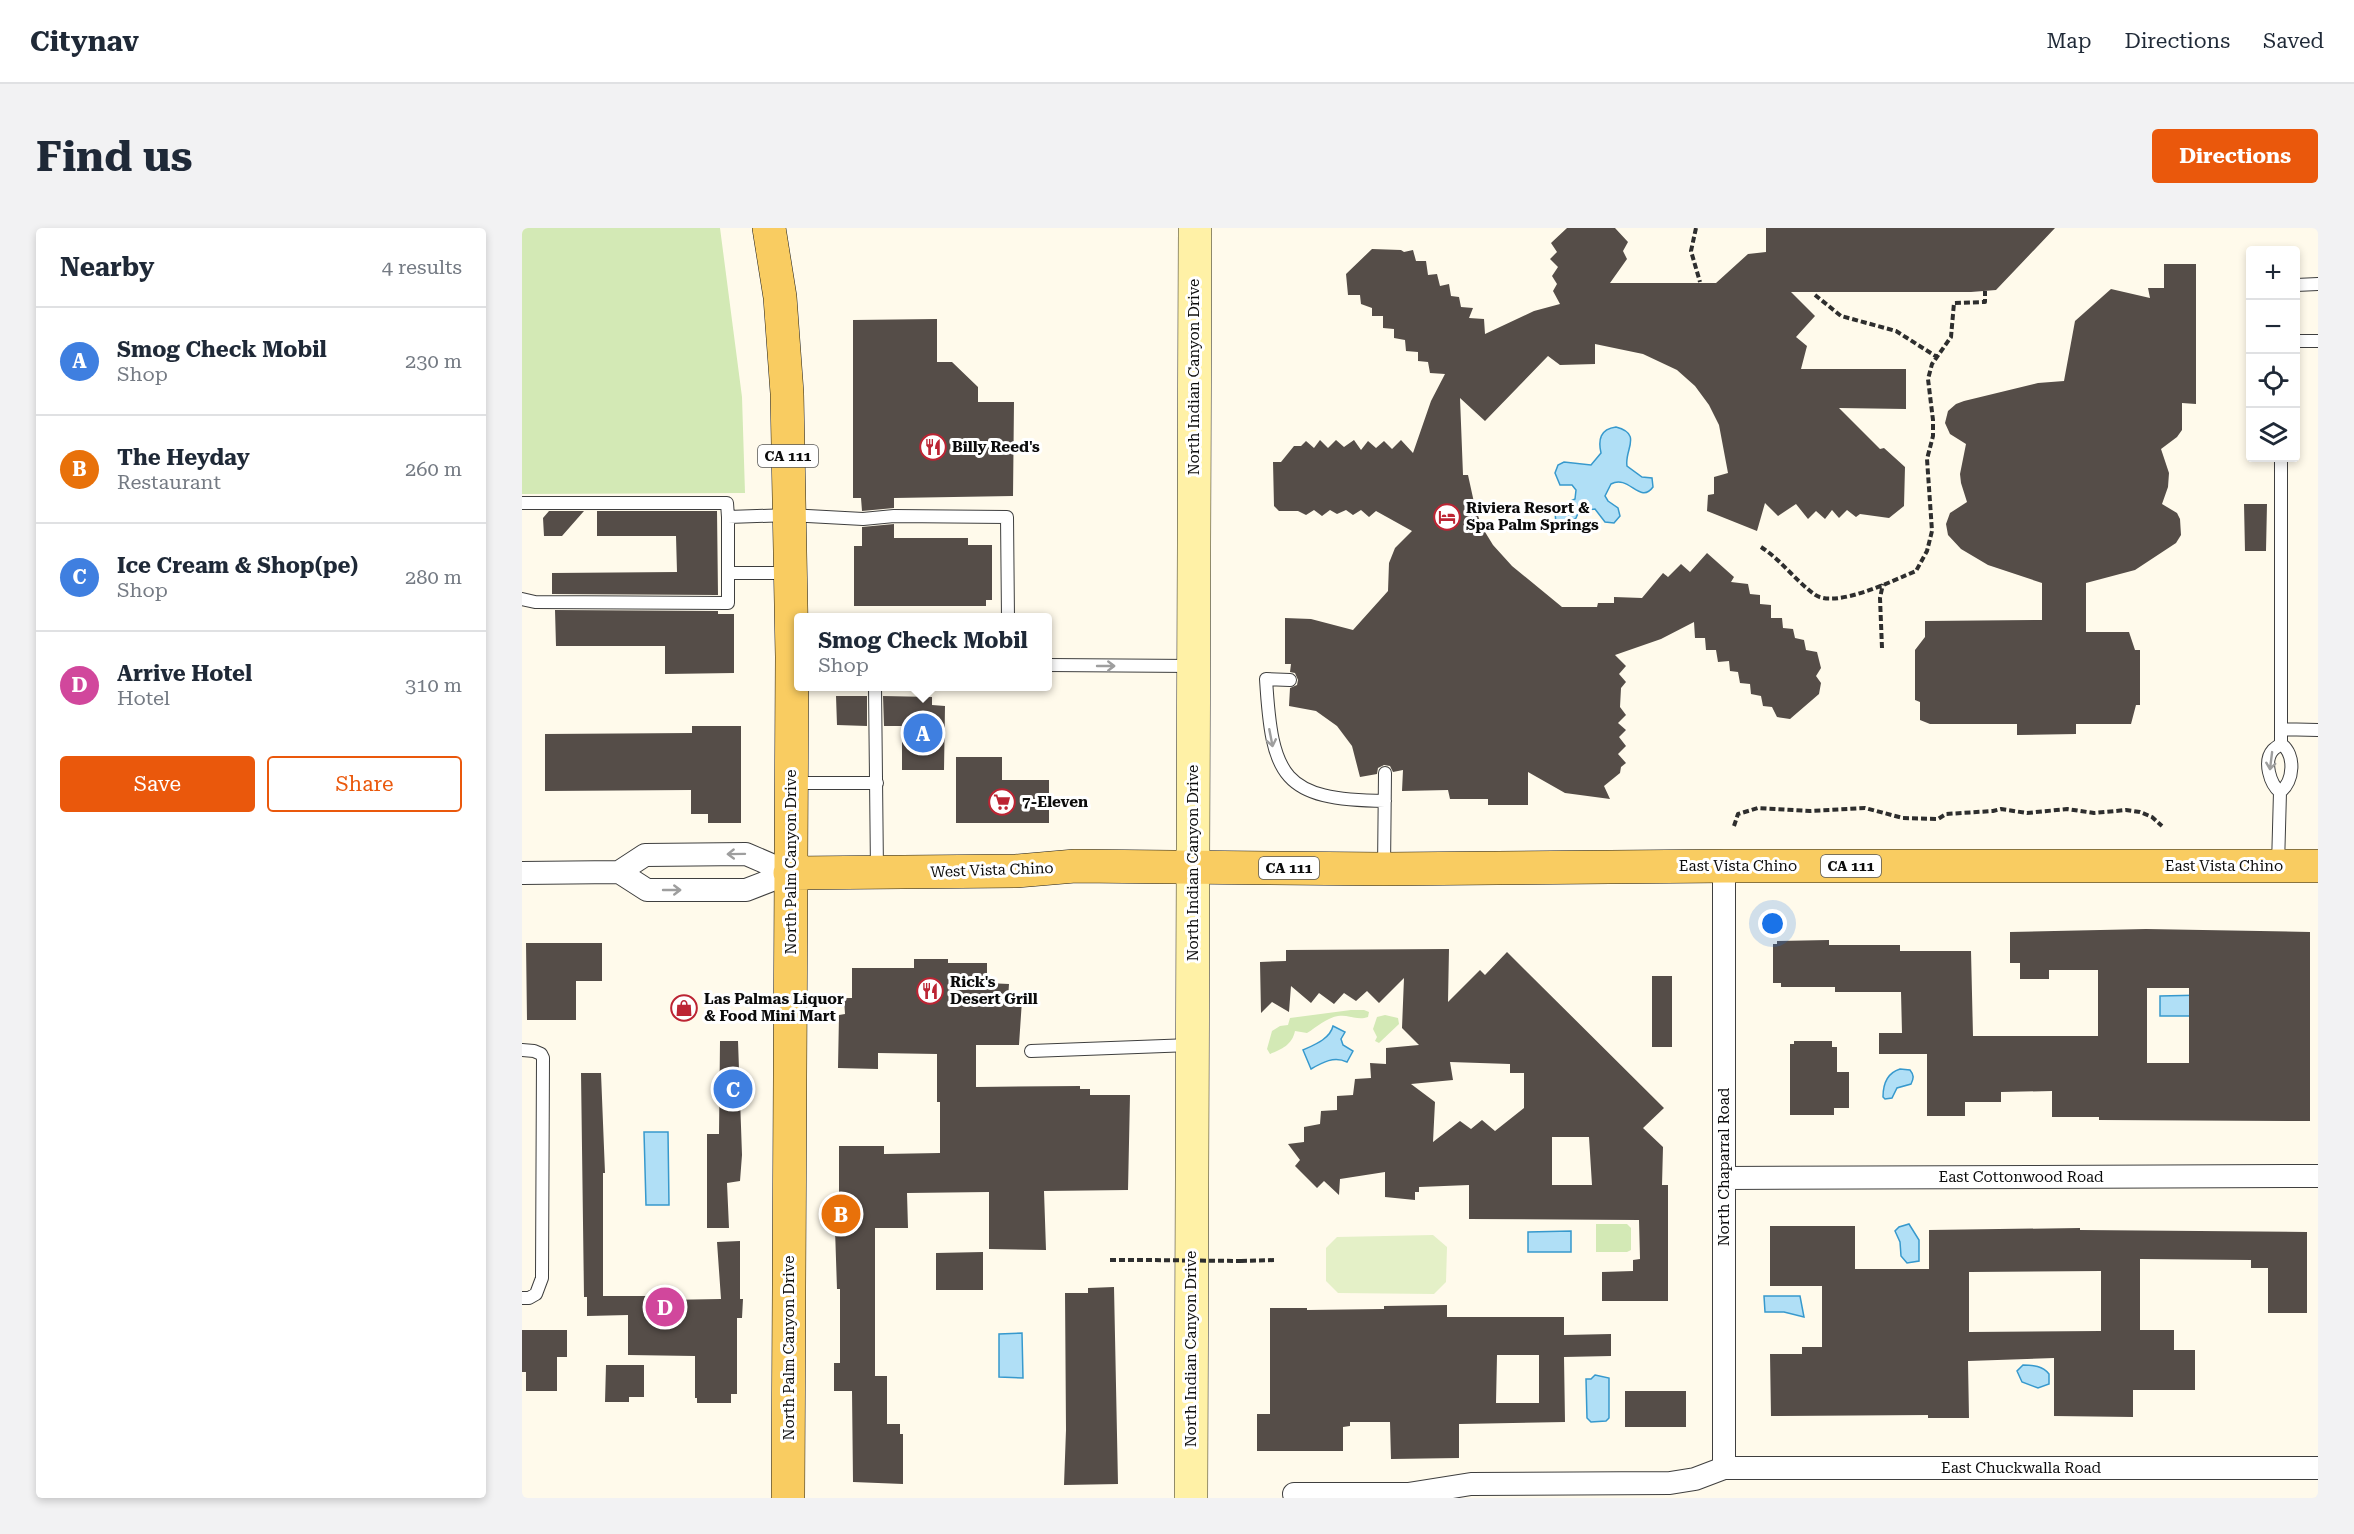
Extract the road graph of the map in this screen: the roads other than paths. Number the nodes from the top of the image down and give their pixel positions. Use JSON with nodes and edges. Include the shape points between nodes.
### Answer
{"nodes":[{"id":1,"x":769,"y":228,"type":"edge"},
{"id":2,"x":1195,"y":228,"type":"edge"},
{"id":3,"x":2318,"y":284,"type":"edge"},
{"id":4,"x":2300,"y":285,"type":"edge"},
{"id":5,"x":2300,"y":341,"type":"edge"},
{"id":6,"x":2318,"y":341,"type":"edge"},
{"id":7,"x":2281,"y":462,"type":"edge"},
{"id":8,"x":522,"y":503,"type":"edge"},
{"id":9,"x":789,"y":516,"type":"junction"},
{"id":10,"x":728,"y":517,"type":"junction"},
{"id":11,"x":728,"y":573,"type":"junction"},
{"id":12,"x":790,"y":573,"type":"junction"},
{"id":13,"x":522,"y":599,"type":"edge"},
{"id":14,"x":1008,"y":613,"type":"edge"},
{"id":15,"x":794,"y":640,"type":"edge"},
{"id":16,"x":1052,"y":665,"type":"edge"},
{"id":17,"x":1193,"y":666,"type":"junction"},
{"id":18,"x":1290,"y":680,"type":"dead end"},
{"id":19,"x":794,"y":688,"type":"edge"},
{"id":20,"x":875,"y":691,"type":"edge"},
{"id":21,"x":2281,"y":729,"type":"junction"},
{"id":22,"x":2318,"y":730,"type":"edge"},
{"id":23,"x":2281,"y":744,"type":"junction"},
{"id":24,"x":1385,"y":773,"type":"dead end"},
{"id":25,"x":791,"y":783,"type":"junction"},
{"id":26,"x":877,"y":783,"type":"junction"},
{"id":27,"x":2280,"y":792,"type":"junction"},
{"id":28,"x":1385,"y":801,"type":"junction"},
{"id":29,"x":1724,"y":866,"type":"junction"},
{"id":30,"x":2278,"y":866,"type":"junction"},
{"id":31,"x":2318,"y":866,"type":"edge"},
{"id":32,"x":1194,"y":867,"type":"junction"},
{"id":33,"x":1384,"y":869,"type":"junction"},
{"id":34,"x":619,"y":872,"type":"junction"},
{"id":35,"x":878,"y":872,"type":"junction"},
{"id":36,"x":522,"y":873,"type":"edge"},
{"id":37,"x":790,"y":873,"type":"junction"},
{"id":38,"x":1193,"y":1045,"type":"junction"},
{"id":39,"x":522,"y":1050,"type":"edge"},
{"id":40,"x":1031,"y":1050,"type":"dead end"},
{"id":41,"x":2318,"y":1176,"type":"edge"},
{"id":42,"x":1724,"y":1178,"type":"junction"},
{"id":43,"x":522,"y":1298,"type":"edge"},
{"id":44,"x":1724,"y":1468,"type":"junction"},
{"id":45,"x":2318,"y":1468,"type":"edge"},
{"id":46,"x":1294,"y":1494,"type":"dead end"},
{"id":47,"x":788,"y":1498,"type":"edge"},
{"id":48,"x":1191,"y":1498,"type":"edge"}],
"edges":[{"from":1,"to":9,"type":"main road","name":"North Palm Canyon Drive","number":"CA 111","via":[[787,383]]},
{"from":2,"to":17,"type":"main road","name":"North Indian Canyon Drive"},
{"from":3,"to":4,"type":"lane"},
{"from":5,"to":6,"type":"lane"},
{"from":7,"to":21,"type":"lane"},
{"from":8,"to":10,"type":"lane","via":[[727,503]]},
{"from":9,"to":10,"type":"lane"},
{"from":9,"to":12,"type":"main road","name":"North Palm Canyon Drive","number":"CA 111"},
{"from":9,"to":14,"type":"lane","via":[[1007,517]]},
{"from":10,"to":11,"type":"lane"},
{"from":11,"to":12,"type":"lane"},
{"from":11,"to":13,"type":"lane","via":[[728,603]]},
{"from":12,"to":15,"type":"main road","name":"North Palm Canyon Drive","number":"CA 111"},
{"from":16,"to":17,"type":"lane","one_way":true},
{"from":17,"to":32,"type":"main road","name":"North Indian Canyon Drive"},
{"from":18,"to":28,"type":"lane","one_way":true,"via":[[1266,679],[1271,737],[1288,774],[1310,792],[1326,797]]},
{"from":19,"to":25,"type":"main road","name":"North Palm Canyon Drive","number":"CA 111"},
{"from":20,"to":26,"type":"lane"},
{"from":21,"to":22,"type":"lane"},
{"from":21,"to":23,"type":"lane"},
{"from":23,"to":27,"type":"lane","via":[[2291,755],[2289,783]]},
{"from":23,"to":27,"type":"lane","one_way":true,"via":[[2269,758],[2269,778]]},
{"from":24,"to":28,"type":"lane"},
{"from":25,"to":26,"type":"lane"},
{"from":25,"to":37,"type":"main road","name":"North Palm Canyon Drive","number":"CA 111"},
{"from":26,"to":35,"type":"lane"},
{"from":27,"to":30,"type":"lane"},
{"from":28,"to":33,"type":"lane"},
{"from":29,"to":30,"type":"main road","name":"East Vista Chino","number":"CA 111"},
{"from":29,"to":33,"type":"main road","name":"East Vista Chino","number":"CA 111"},
{"from":29,"to":42,"type":"street","name":"North Chaparral Road"},
{"from":30,"to":31,"type":"main road","name":"East Vista Chino","number":"CA 111"},
{"from":32,"to":33,"type":"main road","name":"East Vista Chino","number":"CA 111"},
{"from":32,"to":35,"type":"main road","name":"West Vista Chino","number":"CA 111"},
{"from":32,"to":38,"type":"main road","name":"North Indian Canyon Drive"},
{"from":34,"to":36,"type":"street"},
{"from":34,"to":37,"type":"street","name":"West Vista Chino","one_way":true,"via":[[647,890],[746,890]]},
{"from":37,"to":34,"type":"street","name":"West Vista Chino","one_way":true,"via":[[746,854],[645,855]]},
{"from":35,"to":37,"type":"main road","name":"West Vista Chino","number":"CA 111"},
{"from":37,"to":47,"type":"main road","name":"North Palm Canyon Drive"},
{"from":38,"to":40,"type":"lane"},
{"from":38,"to":48,"type":"main road","name":"North Indian Canyon Drive"},
{"from":39,"to":43,"type":"lane","via":[[534,1051],[543,1058],[542,1278],[536,1294]]},
{"from":41,"to":42,"type":"street","name":"East Cottonwood Road"},
{"from":42,"to":44,"type":"street","name":"North Chaparral Road"},
{"from":44,"to":45,"type":"street","name":"East Chuckwalla Road"},
{"from":44,"to":46,"type":"street","via":[[1670,1483],[1471,1484],[1408,1494]]}]}
